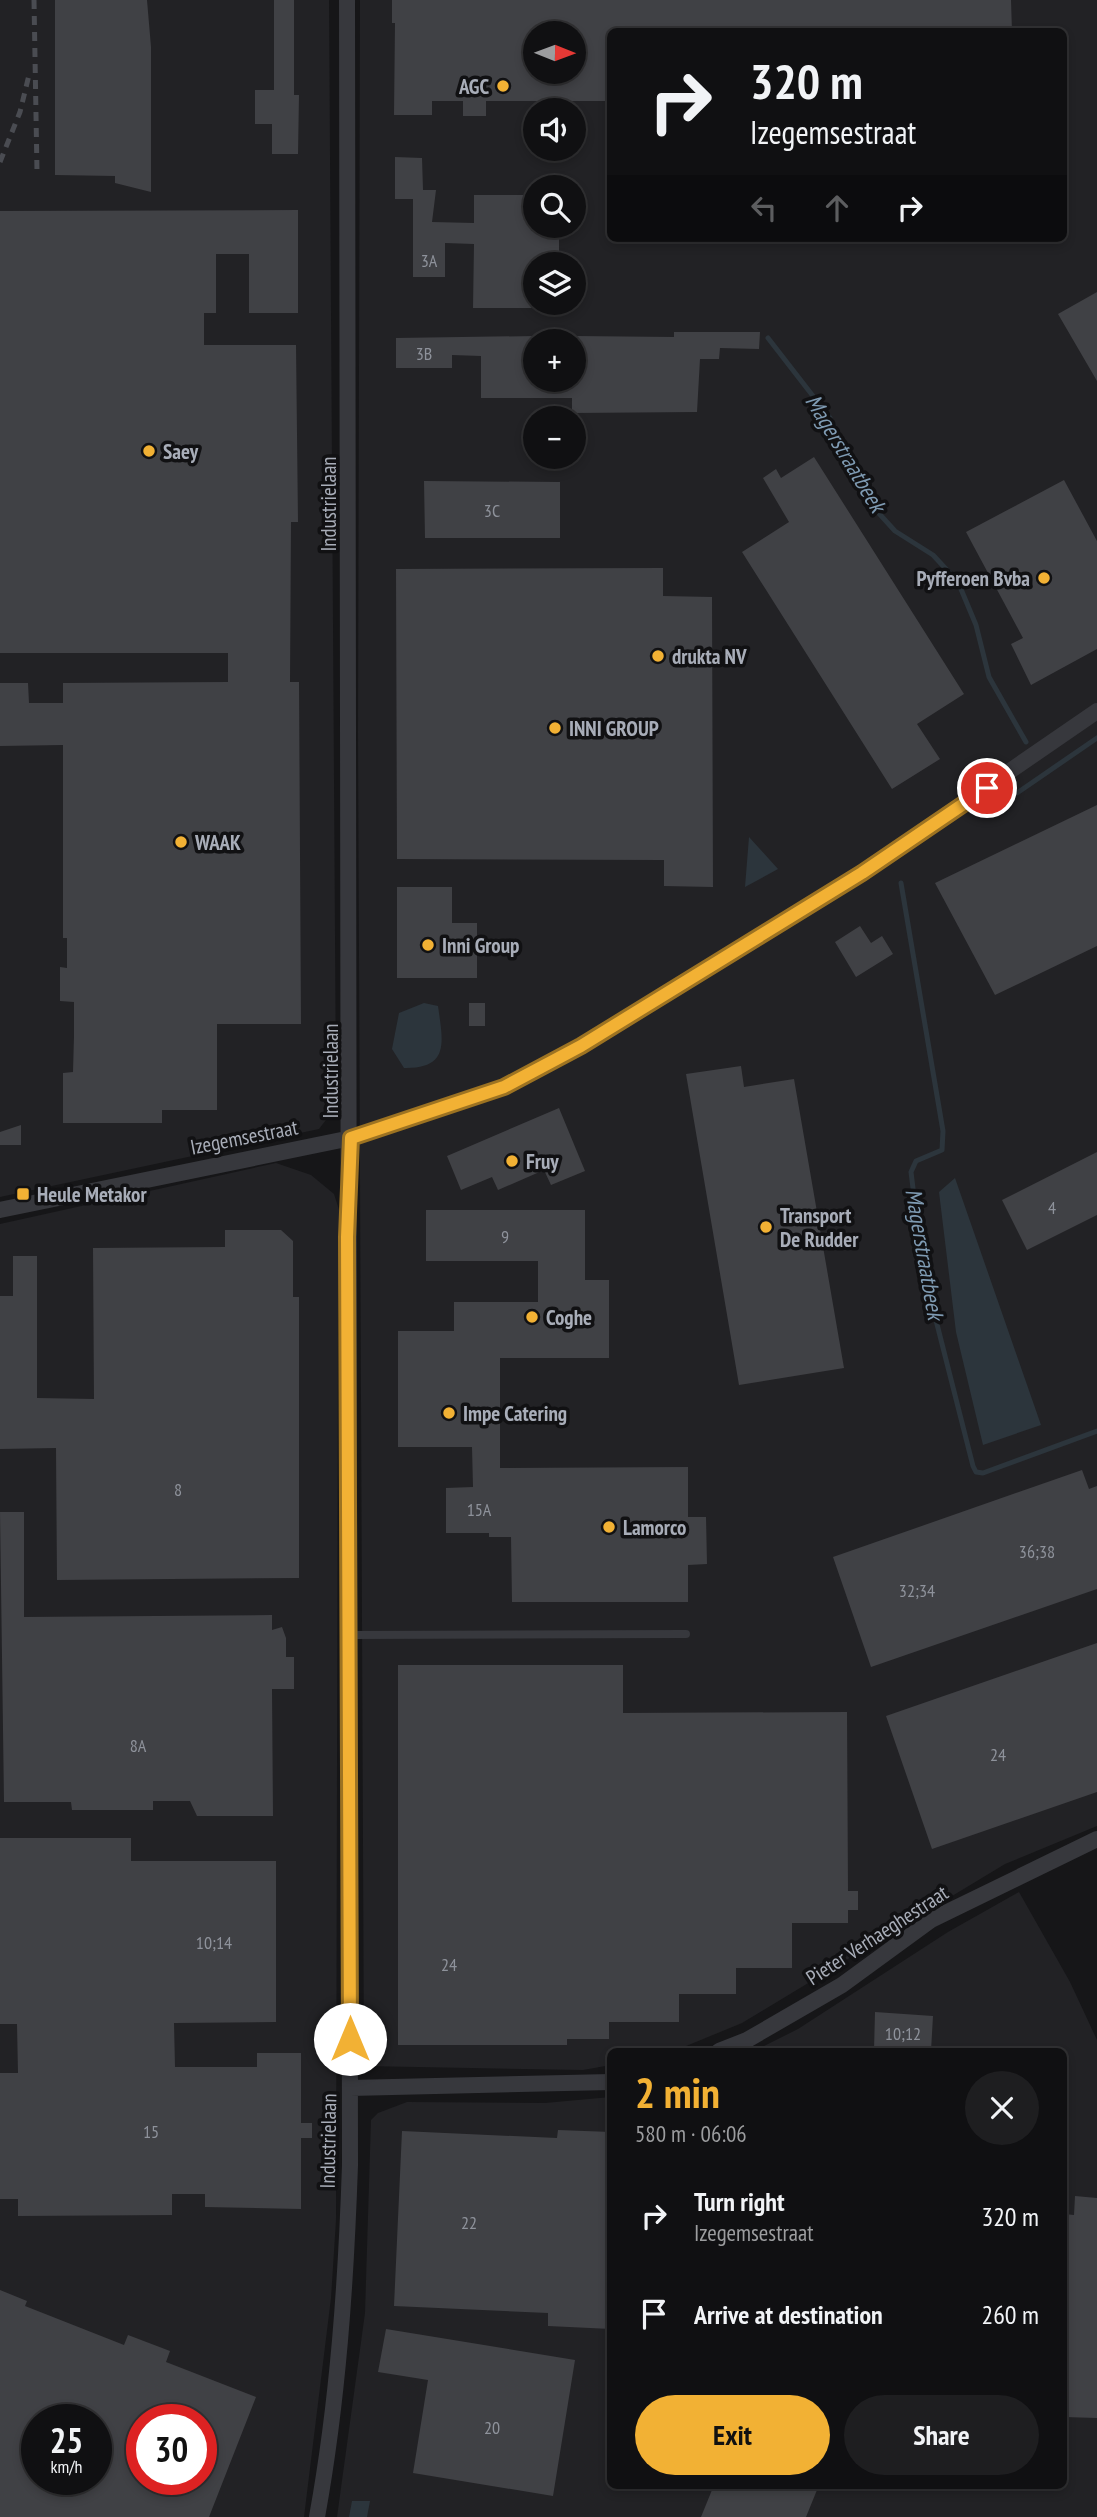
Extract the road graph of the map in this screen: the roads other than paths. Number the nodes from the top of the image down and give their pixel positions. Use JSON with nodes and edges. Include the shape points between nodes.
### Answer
{"nodes":[{"id":1,"x":347,"y":0,"type":"edge"},
{"id":2,"x":1097,"y":712,"type":"edge"},
{"id":3,"x":351,"y":1138,"type":"junction"},
{"id":4,"x":0,"y":1210,"type":"edge"},
{"id":5,"x":686,"y":1634,"type":"dead end"},
{"id":6,"x":350,"y":1635,"type":"junction"},
{"id":7,"x":1097,"y":1839,"type":"edge"},
{"id":8,"x":727,"y":2048,"type":"edge"},
{"id":9,"x":607,"y":2082,"type":"edge"},
{"id":10,"x":350,"y":2088,"type":"junction"},
{"id":11,"x":317,"y":2517,"type":"edge"}],
"edges":[{"from":1,"to":3,"type":"street","name":"Industrielaan"},
{"from":2,"to":3,"type":"street","name":"Izegemsestraat","via":[[862,873],[581,1046],[504,1087]]},
{"from":3,"to":4,"type":"street","name":"Izegemsestraat"},
{"from":3,"to":6,"type":"street","name":"Industrielaan","via":[[347,1237]]},
{"from":5,"to":6,"type":"lane"},
{"from":6,"to":10,"type":"street","name":"Industrielaan"},
{"from":7,"to":8,"type":"street","name":"Pieter Verhaeghestraat","via":[[931,1920],[842,1985]]},
{"from":9,"to":10,"type":"street"},
{"from":10,"to":11,"type":"street","name":"Industrielaan","via":[[347,2261]]}]}
